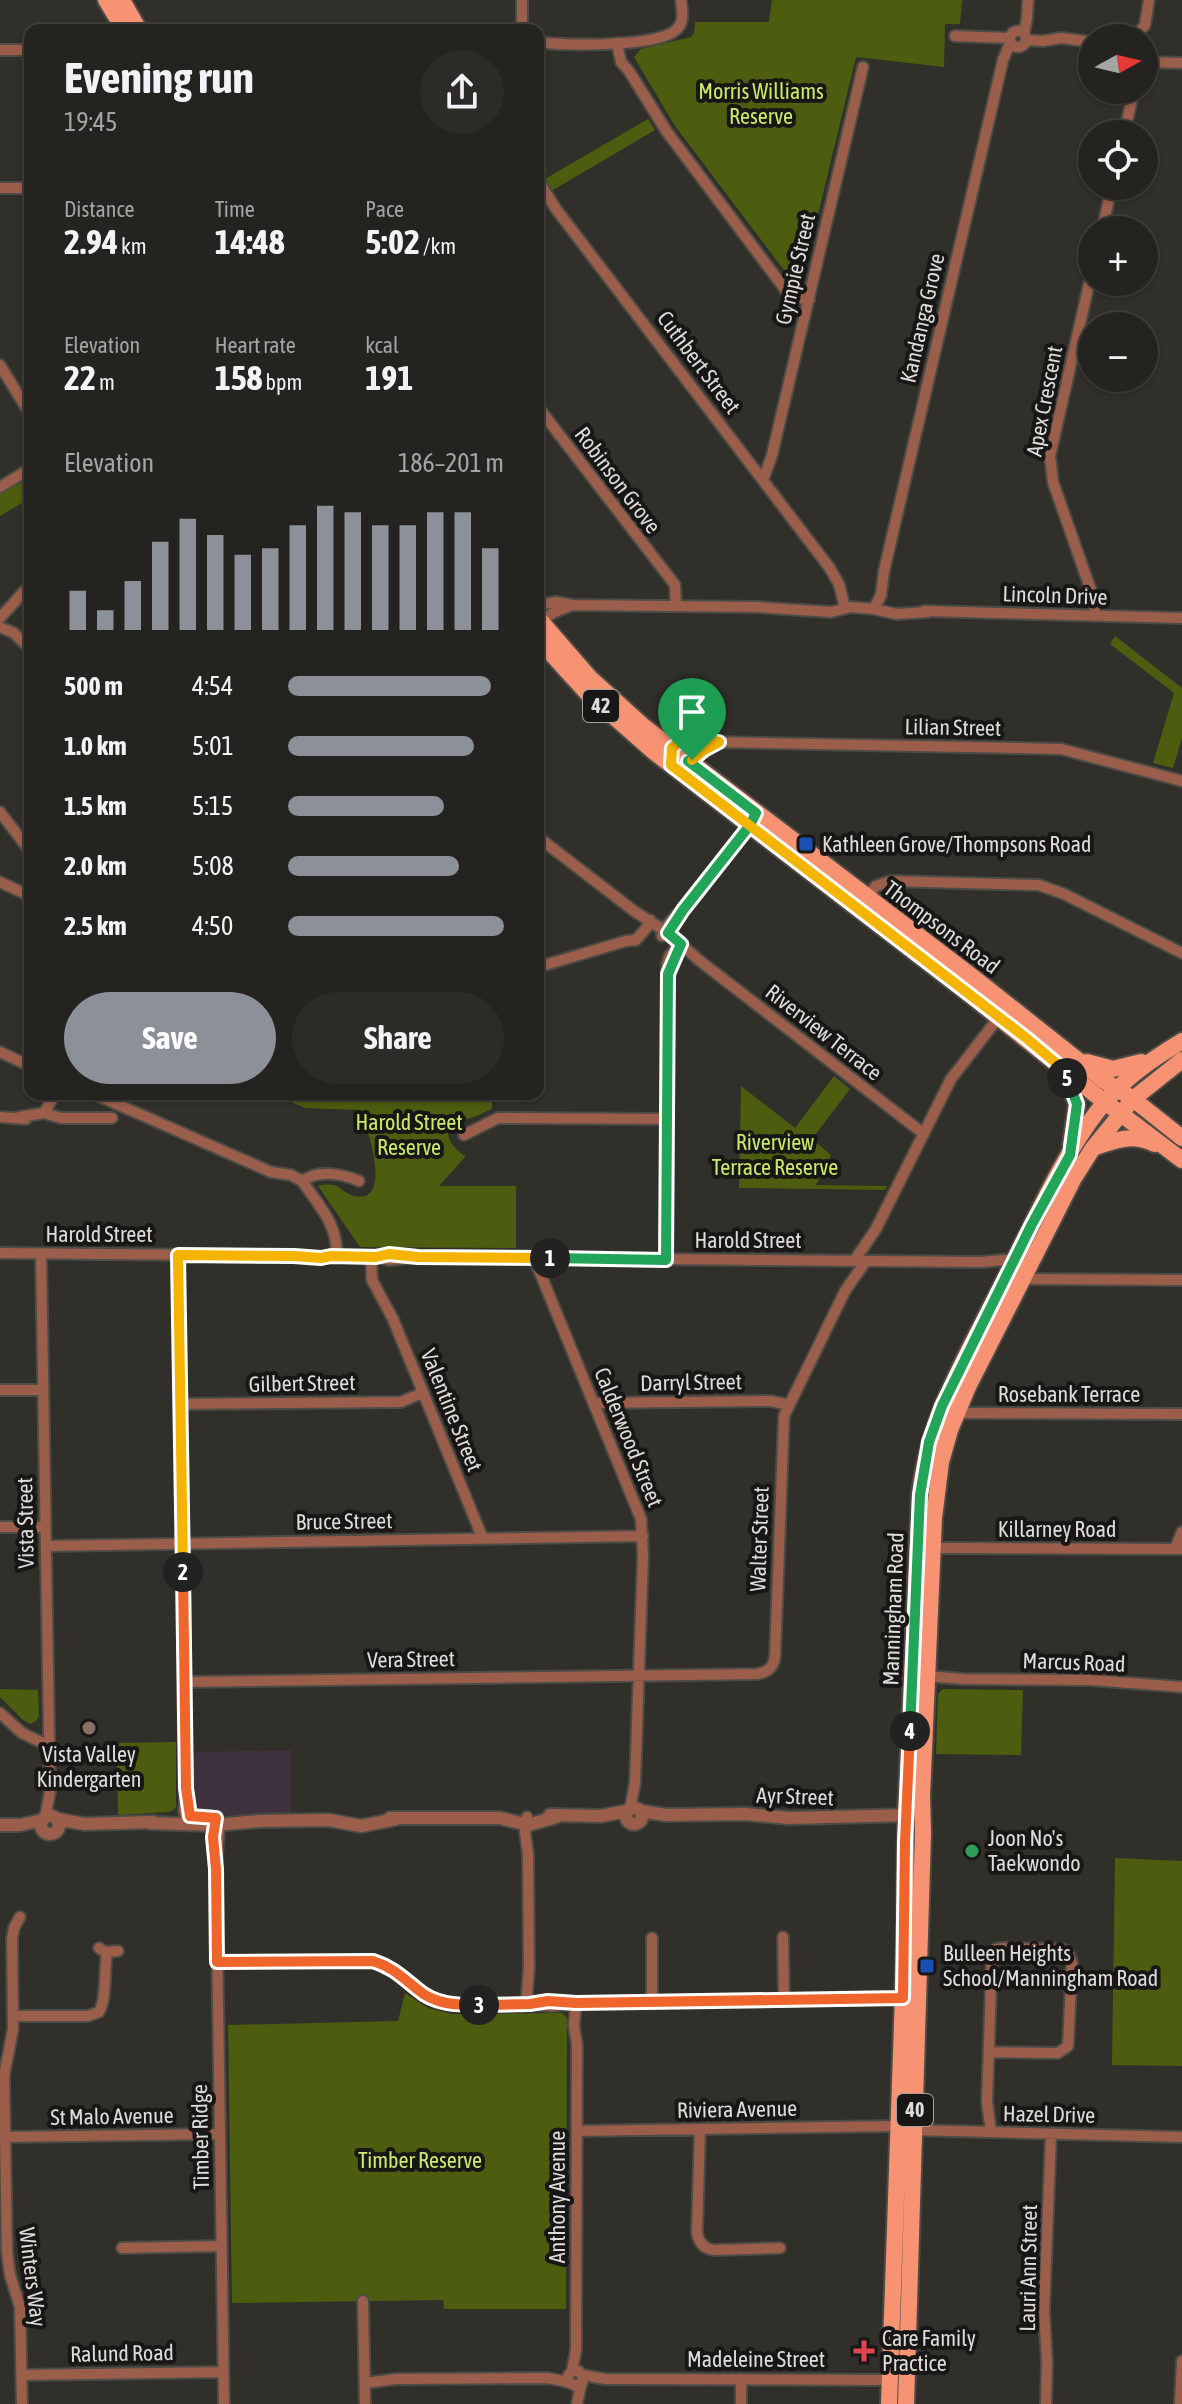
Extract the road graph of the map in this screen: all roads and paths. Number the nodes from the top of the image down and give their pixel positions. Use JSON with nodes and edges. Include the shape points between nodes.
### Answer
{"nodes":[{"id":1,"x":106,"y":0,"type":"edge"},
{"id":2,"x":122,"y":0,"type":"edge"},
{"id":3,"x":522,"y":0,"type":"edge"},
{"id":4,"x":681,"y":0,"type":"edge"},
{"id":5,"x":1027,"y":0,"type":"edge"},
{"id":6,"x":1149,"y":0,"type":"edge"},
{"id":7,"x":120,"y":24,"type":"edge"},
{"id":8,"x":136,"y":24,"type":"edge"},
{"id":9,"x":522,"y":24,"type":"edge"},
{"id":10,"x":1145,"y":24,"type":"edge"},
{"id":11,"x":955,"y":36,"type":"dead end"},
{"id":12,"x":1017,"y":39,"type":"junction"},
{"id":13,"x":1078,"y":40,"type":"edge"},
{"id":14,"x":544,"y":42,"type":"edge"},
{"id":15,"x":621,"y":43,"type":"junction"},
{"id":16,"x":0,"y":50,"type":"edge"},
{"id":17,"x":24,"y":50,"type":"edge"},
{"id":18,"x":1158,"y":62,"type":"edge"},
{"id":19,"x":1182,"y":63,"type":"edge"},
{"id":20,"x":863,"y":67,"type":"dead end"},
{"id":21,"x":0,"y":188,"type":"edge"},
{"id":22,"x":24,"y":188,"type":"edge"},
{"id":23,"x":544,"y":189,"type":"edge"},
{"id":24,"x":1086,"y":296,"type":"edge"},
{"id":25,"x":809,"y":297,"type":"junction"},
{"id":26,"x":0,"y":365,"type":"edge"},
{"id":27,"x":24,"y":404,"type":"edge"},
{"id":28,"x":544,"y":415,"type":"edge"},
{"id":29,"x":24,"y":473,"type":"edge"},
{"id":30,"x":763,"y":480,"type":"junction"},
{"id":31,"x":0,"y":487,"type":"edge"},
{"id":32,"x":24,"y":592,"type":"edge"},
{"id":33,"x":845,"y":604,"type":"junction"},
{"id":34,"x":876,"y":604,"type":"junction"},
{"id":35,"x":672,"y":605,"type":"junction"},
{"id":36,"x":544,"y":616,"type":"edge"},
{"id":37,"x":1091,"y":616,"type":"junction"},
{"id":38,"x":0,"y":618,"type":"edge"},
{"id":39,"x":1182,"y":618,"type":"edge"},
{"id":40,"x":544,"y":623,"type":"edge"},
{"id":41,"x":0,"y":627,"type":"edge"},
{"id":42,"x":24,"y":643,"type":"edge"},
{"id":43,"x":544,"y":646,"type":"edge"},
{"id":44,"x":719,"y":742,"type":"junction"},
{"id":45,"x":677,"y":758,"type":"junction"},
{"id":46,"x":1182,"y":781,"type":"edge"},
{"id":47,"x":0,"y":812,"type":"edge"},
{"id":48,"x":750,"y":820,"type":"junction"},
{"id":49,"x":544,"y":842,"type":"edge"},
{"id":50,"x":24,"y":843,"type":"edge"},
{"id":51,"x":0,"y":882,"type":"edge"},
{"id":52,"x":24,"y":893,"type":"edge"},
{"id":53,"x":862,"y":903,"type":"junction"},
{"id":54,"x":648,"y":923,"type":"junction"},
{"id":55,"x":665,"y":933,"type":"junction"},
{"id":56,"x":679,"y":947,"type":"junction"},
{"id":57,"x":1182,"y":953,"type":"edge"},
{"id":58,"x":544,"y":965,"type":"edge"},
{"id":59,"x":999,"y":1017,"type":"junction"},
{"id":60,"x":1182,"y":1041,"type":"edge"},
{"id":61,"x":0,"y":1052,"type":"edge"},
{"id":62,"x":1163,"y":1053,"type":"junction"},
{"id":63,"x":1182,"y":1060,"type":"edge"},
{"id":64,"x":1066,"y":1062,"type":"junction"},
{"id":65,"x":24,"y":1063,"type":"edge"},
{"id":66,"x":1117,"y":1088,"type":"junction"},
{"id":67,"x":1133,"y":1099,"type":"junction"},
{"id":68,"x":108,"y":1100,"type":"edge"},
{"id":69,"x":1105,"y":1102,"type":"junction"},
{"id":70,"x":48,"y":1104,"type":"edge"},
{"id":71,"x":1121,"y":1113,"type":"junction"},
{"id":72,"x":0,"y":1117,"type":"edge"},
{"id":73,"x":112,"y":1118,"type":"dead end"},
{"id":74,"x":667,"y":1119,"type":"junction"},
{"id":75,"x":1160,"y":1121,"type":"junction"},
{"id":76,"x":924,"y":1134,"type":"junction"},
{"id":77,"x":464,"y":1135,"type":"dead end"},
{"id":78,"x":1093,"y":1148,"type":"junction"},
{"id":79,"x":1179,"y":1151,"type":"edge"},
{"id":80,"x":1070,"y":1155,"type":"junction"},
{"id":81,"x":302,"y":1181,"type":"junction"},
{"id":82,"x":359,"y":1181,"type":"dead end"},
{"id":83,"x":876,"y":1229,"type":"junction"},
{"id":84,"x":0,"y":1253,"type":"edge"},
{"id":85,"x":41,"y":1254,"type":"junction"},
{"id":86,"x":178,"y":1255,"type":"junction"},
{"id":87,"x":337,"y":1256,"type":"junction"},
{"id":88,"x":371,"y":1257,"type":"junction"},
{"id":89,"x":534,"y":1258,"type":"junction"},
{"id":90,"x":1015,"y":1259,"type":"junction"},
{"id":91,"x":666,"y":1260,"type":"junction"},
{"id":92,"x":860,"y":1261,"type":"junction"},
{"id":93,"x":981,"y":1262,"type":"junction"},
{"id":94,"x":1014,"y":1280,"type":"junction"},
{"id":95,"x":1182,"y":1280,"type":"edge"},
{"id":96,"x":845,"y":1291,"type":"junction"},
{"id":97,"x":0,"y":1390,"type":"edge"},
{"id":98,"x":43,"y":1390,"type":"junction"},
{"id":99,"x":422,"y":1393,"type":"junction"},
{"id":100,"x":594,"y":1403,"type":"junction"},
{"id":101,"x":180,"y":1404,"type":"junction"},
{"id":102,"x":789,"y":1405,"type":"junction"},
{"id":103,"x":957,"y":1413,"type":"junction"},
{"id":104,"x":1182,"y":1414,"type":"edge"},
{"id":105,"x":0,"y":1527,"type":"edge"},
{"id":106,"x":45,"y":1527,"type":"junction"},
{"id":107,"x":1182,"y":1532,"type":"edge"},
{"id":108,"x":643,"y":1536,"type":"junction"},
{"id":109,"x":483,"y":1539,"type":"junction"},
{"id":110,"x":182,"y":1543,"type":"junction"},
{"id":111,"x":46,"y":1546,"type":"junction"},
{"id":112,"x":933,"y":1548,"type":"junction"},
{"id":113,"x":1178,"y":1549,"type":"edge"},
{"id":114,"x":639,"y":1675,"type":"junction"},
{"id":115,"x":923,"y":1681,"type":"junction"},
{"id":116,"x":184,"y":1682,"type":"junction"},
{"id":117,"x":1182,"y":1687,"type":"edge"},
{"id":118,"x":0,"y":1713,"type":"edge"},
{"id":119,"x":49,"y":1746,"type":"junction"},
{"id":120,"x":635,"y":1814,"type":"junction"},
{"id":121,"x":914,"y":1815,"type":"junction"},
{"id":122,"x":187,"y":1819,"type":"junction"},
{"id":123,"x":50,"y":1822,"type":"junction"},
{"id":124,"x":527,"y":1822,"type":"junction"},
{"id":125,"x":216,"y":1823,"type":"junction"},
{"id":126,"x":0,"y":1825,"type":"edge"},
{"id":127,"x":20,"y":1917,"type":"dead end"},
{"id":128,"x":783,"y":1937,"type":"dead end"},
{"id":129,"x":652,"y":1938,"type":"dead end"},
{"id":130,"x":108,"y":1950,"type":"dead end"},
{"id":131,"x":217,"y":1962,"type":"junction"},
{"id":132,"x":903,"y":1998,"type":"junction"},
{"id":133,"x":784,"y":2000,"type":"junction"},
{"id":134,"x":652,"y":2002,"type":"junction"},
{"id":135,"x":576,"y":2003,"type":"junction"},
{"id":136,"x":530,"y":2004,"type":"junction"},
{"id":137,"x":13,"y":2016,"type":"junction"},
{"id":138,"x":989,"y":2052,"type":"junction"},
{"id":139,"x":987,"y":2102,"type":"junction"},
{"id":140,"x":906,"y":2128,"type":"junction"},
{"id":141,"x":700,"y":2129,"type":"junction"},
{"id":142,"x":577,"y":2131,"type":"junction"},
{"id":143,"x":979,"y":2132,"type":"junction"},
{"id":144,"x":991,"y":2132,"type":"junction"},
{"id":145,"x":220,"y":2134,"type":"junction"},
{"id":146,"x":1051,"y":2134,"type":"junction"},
{"id":147,"x":5,"y":2137,"type":"junction"},
{"id":148,"x":1182,"y":2137,"type":"edge"},
{"id":149,"x":221,"y":2246,"type":"junction"},
{"id":150,"x":122,"y":2248,"type":"dead end"},
{"id":151,"x":780,"y":2248,"type":"dead end"},
{"id":152,"x":3,"y":2252,"type":"edge"},
{"id":153,"x":363,"y":2301,"type":"dead end"},
{"id":154,"x":1182,"y":2361,"type":"edge"},
{"id":155,"x":223,"y":2372,"type":"junction"},
{"id":156,"x":22,"y":2375,"type":"junction"},
{"id":157,"x":576,"y":2378,"type":"junction"},
{"id":158,"x":365,"y":2379,"type":"junction"},
{"id":159,"x":741,"y":2379,"type":"junction"},
{"id":160,"x":890,"y":2380,"type":"junction"},
{"id":161,"x":907,"y":2380,"type":"junction"},
{"id":162,"x":22,"y":2404,"type":"edge"},
{"id":163,"x":224,"y":2404,"type":"edge"},
{"id":164,"x":365,"y":2404,"type":"edge"},
{"id":165,"x":576,"y":2404,"type":"edge"},
{"id":166,"x":741,"y":2404,"type":"edge"},
{"id":167,"x":889,"y":2404,"type":"edge"},
{"id":168,"x":906,"y":2404,"type":"edge"},
{"id":169,"x":1046,"y":2404,"type":"edge"},
{"id":170,"x":1180,"y":2404,"type":"edge"}],
"edges":[{"from":1,"to":7,"type":"main road"},
{"from":2,"to":8,"type":"main road"},
{"from":3,"to":9,"type":"street"},
{"from":4,"to":15,"type":"street","via":[[682,21],[675,31]]},
{"from":5,"to":12,"type":"street","name":"Kandanga Grove"},
{"from":6,"to":10,"type":"street"},
{"from":11,"to":12,"type":"street"},
{"from":12,"to":13,"type":"street"},
{"from":12,"to":34,"type":"street","name":"Kandanga Grove","via":[[1000,73]]},
{"from":14,"to":15,"type":"street"},
{"from":15,"to":25,"type":"street","via":[[629,71],[667,132],[790,295]]},
{"from":16,"to":17,"type":"street"},
{"from":18,"to":19,"type":"street"},
{"from":20,"to":25,"type":"street","name":"Gympie Street"},
{"from":21,"to":22,"type":"street"},
{"from":23,"to":30,"type":"street","name":"Cuthbert Street"},
{"from":24,"to":37,"type":"street","name":"Apex Crescent","via":[[1050,456],[1053,482],[1094,599]]},
{"from":25,"to":30,"type":"street","name":"Gympie Street"},
{"from":26,"to":27,"type":"street"},
{"from":28,"to":35,"type":"street","name":"Robinson Grove","via":[[675,585]]},
{"from":29,"to":31,"type":"street"},
{"from":30,"to":33,"type":"street","name":"Cuthbert Street","via":[[829,567]]},
{"from":32,"to":38,"type":"street"},
{"from":33,"to":34,"type":"street","name":"Lincoln Drive"},
{"from":33,"to":35,"type":"street","name":"Lincoln Drive","via":[[831,612]]},
{"from":34,"to":37,"type":"street","name":"Lincoln Drive","via":[[896,614]]},
{"from":35,"to":36,"type":"street","name":"Lincoln Drive","via":[[572,605]]},
{"from":37,"to":39,"type":"street","name":"Lincoln Drive"},
{"from":40,"to":45,"type":"main road","name":"Thompsons Road","number":"42","via":[[604,692]]},
{"from":41,"to":42,"type":"street"},
{"from":43,"to":45,"type":"main road","name":"Thompsons Road","number":"42","via":[[586,692]]},
{"from":44,"to":45,"type":"street"},
{"from":44,"to":45,"type":"street","name":"Lilian Street","via":[[687,739],[677,743]]},
{"from":44,"to":46,"type":"street","name":"Lilian Street","via":[[1061,749]]},
{"from":45,"to":48,"type":"main road","name":"Thompsons Road","number":"42"},
{"from":47,"to":50,"type":"street"},
{"from":48,"to":53,"type":"main road","name":"Thompsons Road","number":"42"},
{"from":48,"to":55,"type":"street"},
{"from":49,"to":54,"type":"street","name":"Riverview Terrace"},
{"from":51,"to":52,"type":"street"},
{"from":53,"to":57,"type":"street","via":[[876,886],[891,881],[1039,885]]},
{"from":53,"to":59,"type":"main road","name":"Thompsons Road","number":"42"},
{"from":53,"to":64,"type":"main road","name":"Thompsons Road","number":"42","via":[[973,977]]},
{"from":54,"to":55,"type":"street","name":"Riverview Terrace"},
{"from":54,"to":58,"type":"street","via":[[626,941]]},
{"from":55,"to":56,"type":"street","name":"Riverview Terrace"},
{"from":56,"to":74,"type":"street","via":[[668,974]]},
{"from":56,"to":76,"type":"street","name":"Riverview Terrace"},
{"from":59,"to":64,"type":"main road","name":"Thompsons Road","number":"42"},
{"from":59,"to":76,"type":"street","name":"Walter Street","via":[[955,1073]]},
{"from":60,"to":62,"type":"main road","name":"Manningham Road","number":"40"},
{"from":61,"to":65,"type":"street"},
{"from":62,"to":64,"type":"main road","via":[[1113,1069]]},
{"from":62,"to":66,"type":"main road","name":"Manningham Road","number":"40"},
{"from":63,"to":67,"type":"main road","name":"Manningham Road","number":"40"},
{"from":63,"to":75,"type":"main road","via":[[1158,1093]]},
{"from":64,"to":66,"type":"main road","name":"Thompsons Road","number":"42"},
{"from":64,"to":69,"type":"main road","name":"Thompsons Road","number":"42"},
{"from":64,"to":80,"type":"main road","via":[[1077,1104]]},
{"from":66,"to":67,"type":"main road","name":"Thompsons Road","number":"42"},
{"from":66,"to":69,"type":"main road","name":"Manningham Road","number":"40"},
{"from":67,"to":71,"type":"main road","name":"Manningham Road","number":"40"},
{"from":67,"to":75,"type":"main road","name":"Thompsons Road","number":"42"},
{"from":68,"to":81,"type":"street"},
{"from":69,"to":71,"type":"main road","name":"Thompsons Road","number":"42"},
{"from":69,"to":80,"type":"main road","name":"Manningham Road","number":"40"},
{"from":70,"to":72,"type":"street","via":[[19,1117]]},
{"from":70,"to":73,"type":"street","via":[[61,1118]]},
{"from":71,"to":78,"type":"main road","name":"Manningham Road","number":"40"},
{"from":71,"to":79,"type":"main road","name":"Thompsons Road","number":"42"},
{"from":74,"to":77,"type":"street","via":[[498,1118]]},
{"from":74,"to":91,"type":"street"},
{"from":75,"to":79,"type":"main road","name":"Thompsons Road","number":"42"},
{"from":76,"to":83,"type":"street","name":"Walter Street"},
{"from":78,"to":79,"type":"main road","via":[[1132,1138]]},
{"from":78,"to":94,"type":"main road","name":"Manningham Road","number":"40"},
{"from":80,"to":90,"type":"main road","name":"Manningham Road","number":"40"},
{"from":81,"to":82,"type":"street","via":[[318,1174]]},
{"from":81,"to":87,"type":"street","via":[[330,1222]]},
{"from":83,"to":92,"type":"street","name":"Walter Street"},
{"from":83,"to":92,"type":"street","name":"Walter Street","via":[[873,1249]]},
{"from":84,"to":85,"type":"street","name":"Harold Street"},
{"from":85,"to":86,"type":"street","name":"Harold Street"},
{"from":85,"to":98,"type":"street","name":"Vista Street"},
{"from":86,"to":87,"type":"street","name":"Harold Street"},
{"from":86,"to":101,"type":"street"},
{"from":87,"to":88,"type":"street","name":"Harold Street"},
{"from":88,"to":89,"type":"street","name":"Harold Street"},
{"from":88,"to":99,"type":"street","name":"Valentine Street","via":[[371,1276]]},
{"from":89,"to":91,"type":"street","name":"Harold Street"},
{"from":89,"to":100,"type":"street","name":"Calderwood Street"},
{"from":90,"to":93,"type":"street","name":"Harold Street"},
{"from":90,"to":94,"type":"main road","name":"Manningham Road","number":"40"},
{"from":91,"to":92,"type":"street","name":"Harold Street"},
{"from":92,"to":93,"type":"street","name":"Harold Street"},
{"from":92,"to":96,"type":"street","name":"Walter Street"},
{"from":92,"to":96,"type":"street","name":"Walter Street"},
{"from":93,"to":94,"type":"street"},
{"from":94,"to":95,"type":"street"},
{"from":94,"to":103,"type":"main road","name":"Manningham Road","number":"40"},
{"from":94,"to":115,"type":"main road","name":"Manningham Road","number":"40","via":[[942,1406],[925,1458],[920,1495]]},
{"from":96,"to":102,"type":"street","name":"Walter Street"},
{"from":97,"to":98,"type":"street"},
{"from":98,"to":106,"type":"street","name":"Vista Street"},
{"from":99,"to":101,"type":"street","name":"Gilbert Street","via":[[401,1402]]},
{"from":99,"to":109,"type":"street","name":"Valentine Street"},
{"from":100,"to":102,"type":"street","name":"Darryl Street"},
{"from":100,"to":108,"type":"street","name":"Calderwood Street","via":[[640,1514]]},
{"from":101,"to":110,"type":"street"},
{"from":102,"to":114,"type":"street","name":"Walter Street","via":[[784,1419],[772,1666],[757,1674]]},
{"from":103,"to":104,"type":"street","name":"Rosebank Terrace"},
{"from":103,"to":112,"type":"main road","name":"Manningham Road","number":"40","via":[[938,1479]]},
{"from":105,"to":106,"type":"street"},
{"from":106,"to":111,"type":"street","name":"Vista Street"},
{"from":107,"to":113,"type":"street"},
{"from":108,"to":109,"type":"street","name":"Bruce Street"},
{"from":108,"to":114,"type":"street","name":"Calderwood Street"},
{"from":109,"to":110,"type":"street","name":"Bruce Street"},
{"from":110,"to":111,"type":"street","name":"Bruce Street"},
{"from":110,"to":116,"type":"street"},
{"from":111,"to":119,"type":"street","name":"Vista Street"},
{"from":112,"to":113,"type":"street","name":"Killarney Road"},
{"from":112,"to":115,"type":"main road","name":"Manningham Road","number":"40"},
{"from":114,"to":116,"type":"street","name":"Vera Street"},
{"from":114,"to":120,"type":"street","name":"Calderwood Street"},
{"from":115,"to":117,"type":"street","name":"Marcus Road","via":[[1091,1680]]},
{"from":115,"to":121,"type":"main road","name":"Manningham Road","number":"40"},
{"from":116,"to":122,"type":"street"},
{"from":118,"to":119,"type":"street","via":[[22,1733]]},
{"from":119,"to":123,"type":"street","name":"Vista Street"},
{"from":120,"to":121,"type":"street","name":"Ayr Street"},
{"from":120,"to":124,"type":"street","name":"Ayr Street","via":[[540,1814]]},
{"from":121,"to":132,"type":"main road","name":"Manningham Road","number":"40"},
{"from":121,"to":140,"type":"main road","name":"Manningham Road","number":"40"},
{"from":122,"to":123,"type":"street","name":"Ayr Street","via":[[170,1825]]},
{"from":122,"to":125,"type":"street","name":"Ayr Street"},
{"from":123,"to":126,"type":"street","name":"Ayr Street"},
{"from":124,"to":125,"type":"street","name":"Ayr Street","via":[[514,1814],[396,1819],[361,1826],[329,1820]]},
{"from":124,"to":136,"type":"street"},
{"from":125,"to":131,"type":"street","name":"Timber Ridge"},
{"from":127,"to":137,"type":"street","name":"Winters Way","via":[[12,1938]]},
{"from":128,"to":133,"type":"street"},
{"from":129,"to":134,"type":"street"},
{"from":130,"to":137,"type":"street","via":[[99,2012]]},
{"from":131,"to":136,"type":"street","via":[[373,1961],[445,2003]]},
{"from":131,"to":145,"type":"street","name":"Timber Ridge"},
{"from":132,"to":133,"type":"street"},
{"from":132,"to":140,"type":"main road","name":"Manningham Road","number":"40"},
{"from":133,"to":134,"type":"street"},
{"from":134,"to":135,"type":"street"},
{"from":135,"to":136,"type":"street"},
{"from":135,"to":142,"type":"street","name":"Anthony Avenue"},
{"from":137,"to":147,"type":"street","name":"Winters Way","via":[[4,2068]]},
{"from":138,"to":138,"type":"street","via":[[994,1951],[1068,1952],[1068,2046],[1058,2053]]},
{"from":138,"to":139,"type":"street"},
{"from":139,"to":143,"type":"street"},
{"from":139,"to":144,"type":"street"},
{"from":140,"to":141,"type":"street","name":"Riviera Avenue"},
{"from":140,"to":143,"type":"street","name":"Hazel Drive"},
{"from":140,"to":160,"type":"main road","name":"Manningham Road","number":"40"},
{"from":140,"to":161,"type":"main road","name":"Manningham Road","number":"40"},
{"from":141,"to":142,"type":"street","name":"Riviera Avenue"},
{"from":141,"to":151,"type":"street","via":[[699,2242],[710,2249]]},
{"from":142,"to":157,"type":"street","name":"Anthony Avenue"},
{"from":143,"to":144,"type":"street","name":"Hazel Drive"},
{"from":144,"to":146,"type":"street","name":"Hazel Drive"},
{"from":145,"to":147,"type":"street","name":"St Malo Avenue"},
{"from":145,"to":149,"type":"street","name":"Timber Ridge"},
{"from":146,"to":148,"type":"street","name":"Hazel Drive"},
{"from":146,"to":169,"type":"street","name":"Lauri Ann Street"},
{"from":147,"to":152,"type":"street","name":"Winters Way"},
{"from":149,"to":150,"type":"street"},
{"from":149,"to":155,"type":"street","name":"Timber Ridge"},
{"from":152,"to":156,"type":"street","name":"Winters Way","via":[[20,2307]]},
{"from":153,"to":158,"type":"street"},
{"from":154,"to":170,"type":"street"},
{"from":155,"to":156,"type":"street","name":"Ralund Road"},
{"from":155,"to":163,"type":"street","name":"Timber Ridge"},
{"from":156,"to":162,"type":"street","name":"Winters Way"},
{"from":157,"to":158,"type":"street","name":"Madeleine Street"},
{"from":157,"to":159,"type":"street","name":"Madeleine Street"},
{"from":157,"to":165,"type":"street","name":"Anthony Avenue"},
{"from":158,"to":164,"type":"street"},
{"from":159,"to":160,"type":"street","name":"Madeleine Street"},
{"from":159,"to":166,"type":"street"},
{"from":160,"to":161,"type":"street","name":"Madeleine Street"},
{"from":160,"to":167,"type":"main road","name":"Manningham Road","number":"40"},
{"from":161,"to":168,"type":"main road","name":"Manningham Road","number":"40"}]}
